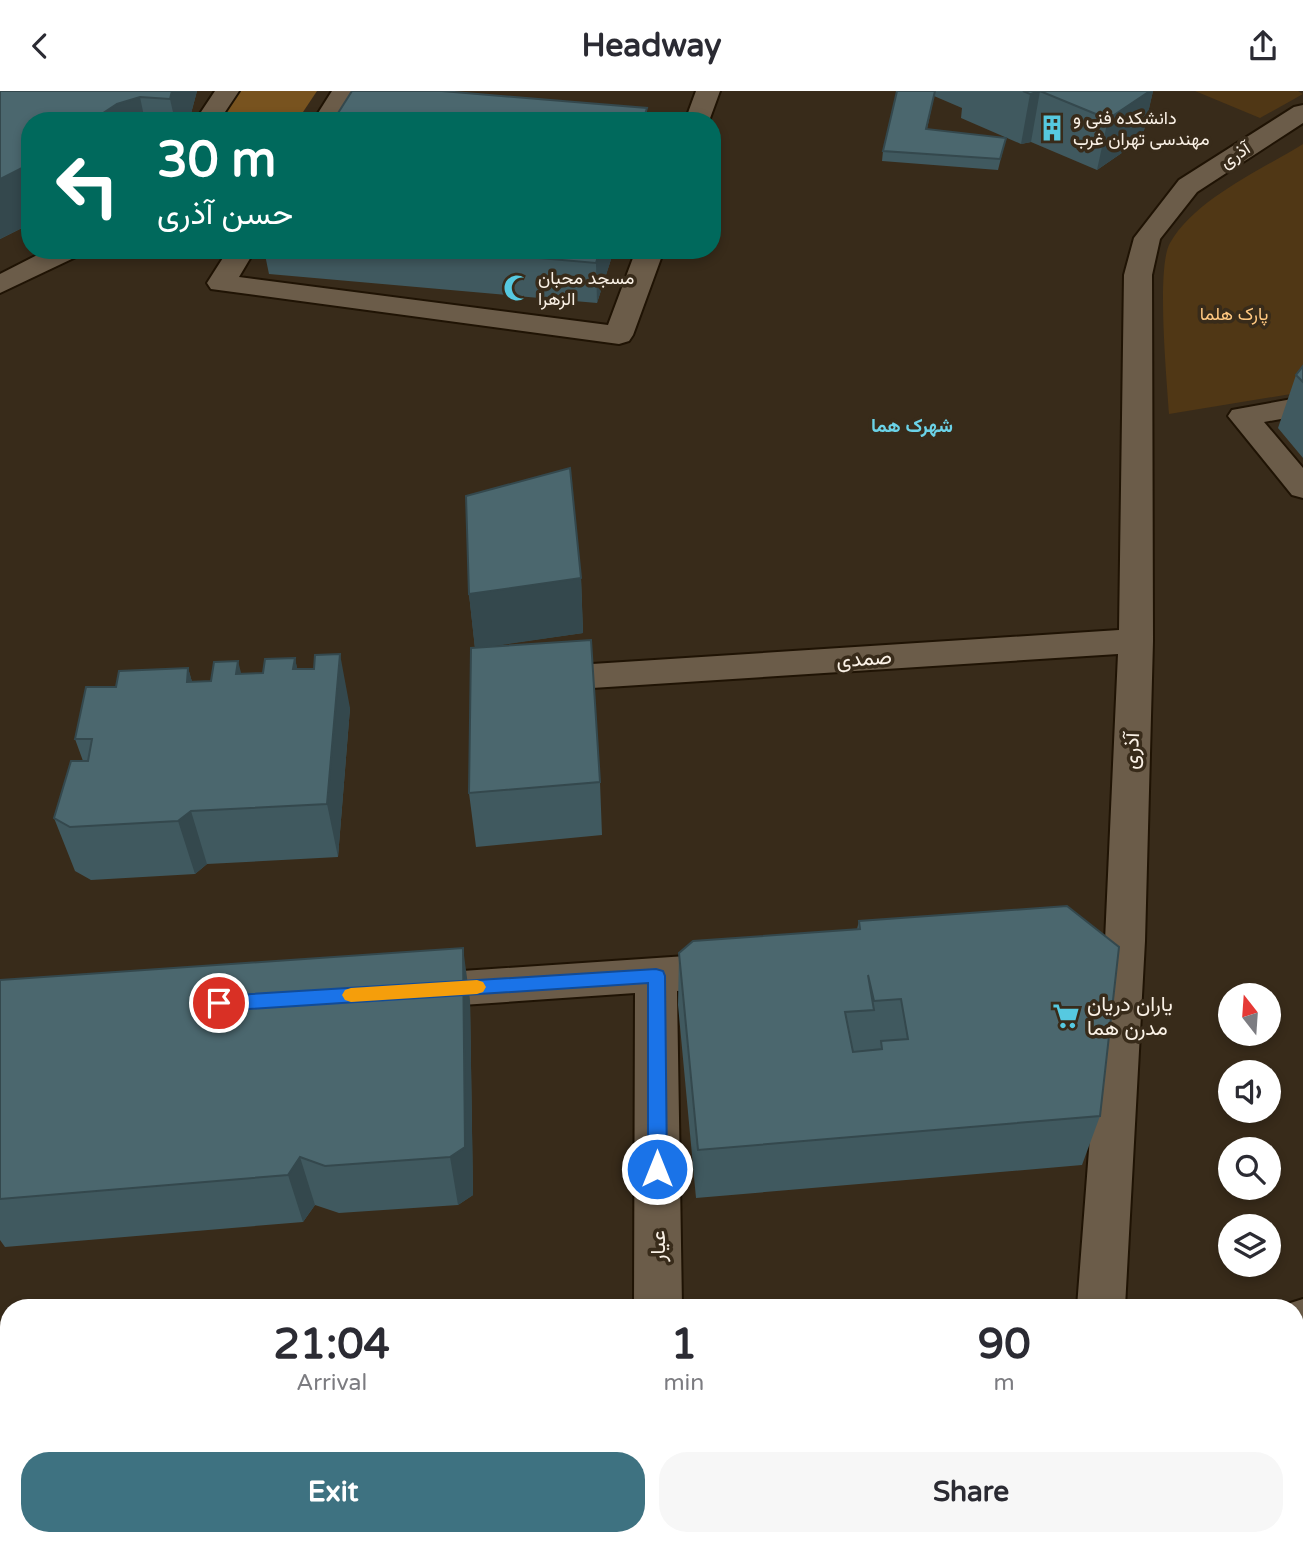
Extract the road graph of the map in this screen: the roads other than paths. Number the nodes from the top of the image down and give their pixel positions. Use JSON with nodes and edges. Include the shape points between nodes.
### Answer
{"nodes":[{"id":1,"x":227,"y":91,"type":"edge"},
{"id":2,"x":344,"y":91,"type":"edge"},
{"id":3,"x":708,"y":91,"type":"edge"},
{"id":4,"x":211,"y":112,"type":"edge"},
{"id":5,"x":331,"y":112,"type":"edge"},
{"id":6,"x":700,"y":112,"type":"edge"},
{"id":7,"x":1303,"y":112,"type":"edge"},
{"id":8,"x":1303,"y":127,"type":"edge"},
{"id":9,"x":1174,"y":206,"type":"junction"},
{"id":10,"x":51,"y":259,"type":"edge"},
{"id":11,"x":236,"y":259,"type":"edge"},
{"id":12,"x":647,"y":259,"type":"edge"},
{"id":13,"x":0,"y":285,"type":"edge"},
{"id":14,"x":1303,"y":406,"type":"edge"},
{"id":15,"x":1303,"y":488,"type":"edge"},
{"id":16,"x":1136,"y":641,"type":"junction"},
{"id":17,"x":592,"y":676,"type":"edge"},
{"id":18,"x":767,"y":967,"type":"edge"},
{"id":19,"x":656,"y":976,"type":"junction"},
{"id":20,"x":377,"y":993,"type":"edge"},
{"id":21,"x":658,"y":1299,"type":"edge"},
{"id":22,"x":1101,"y":1299,"type":"edge"}],
"edges":[{"from":1,"to":4,"type":"street"},
{"from":2,"to":5,"type":"street"},
{"from":3,"to":6,"type":"street"},
{"from":7,"to":9,"type":"street","name":"آذری","via":[[1188,186]]},
{"from":8,"to":9,"type":"street","name":"آذری","via":[[1203,193]]},
{"from":9,"to":16,"type":"street","name":"آذری","via":[[1147,238],[1138,275]]},
{"from":10,"to":13,"type":"street"},
{"from":11,"to":12,"type":"street","via":[[221,282],[619,335]]},
{"from":14,"to":15,"type":"street","via":[[1243,415]]},
{"from":16,"to":17,"type":"street","name":"صمدی"},
{"from":16,"to":22,"type":"street","name":"آذری","via":[[1105,943]]},
{"from":18,"to":19,"type":"street"},
{"from":19,"to":20,"type":"street"},
{"from":19,"to":21,"type":"street","name":"عیار"}]}
